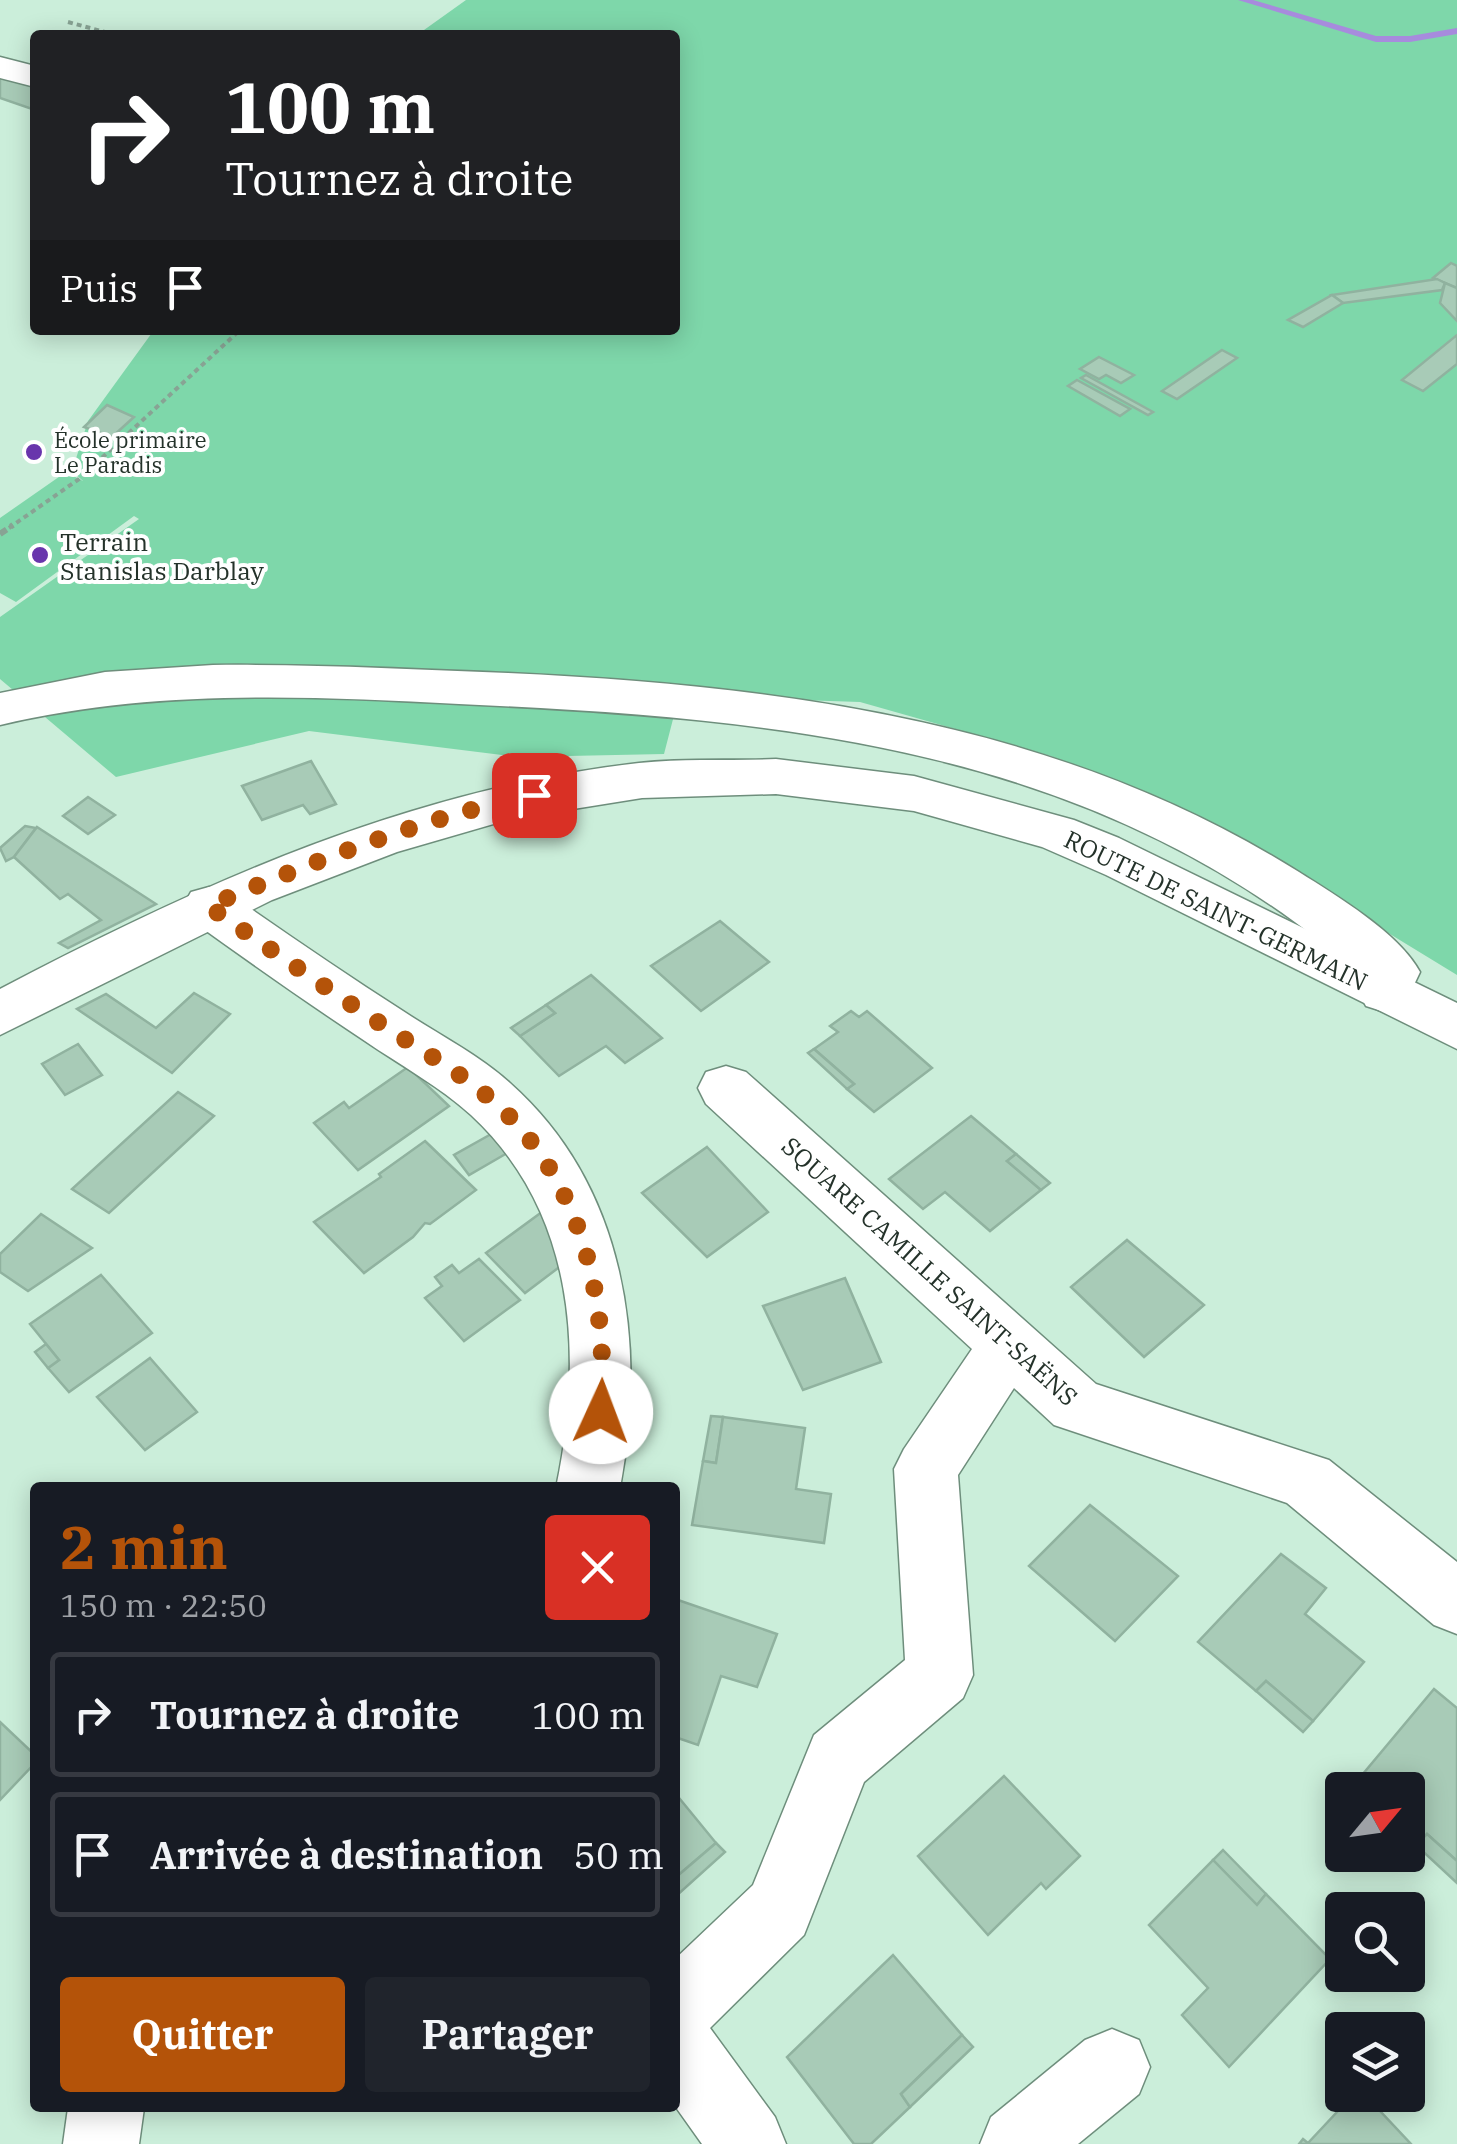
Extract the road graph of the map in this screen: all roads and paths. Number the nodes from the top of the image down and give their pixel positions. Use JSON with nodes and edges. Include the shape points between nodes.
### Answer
{"nodes":[{"id":1,"x":68,"y":22,"type":"dead end"},
{"id":2,"x":98,"y":30,"type":"edge"},
{"id":3,"x":0,"y":67,"type":"edge"},
{"id":4,"x":30,"y":76,"type":"edge"},
{"id":5,"x":235,"y":335,"type":"edge"},
{"id":6,"x":0,"y":534,"type":"edge"},
{"id":7,"x":0,"y":709,"type":"edge"},
{"id":8,"x":208,"y":906,"type":"junction"},
{"id":9,"x":1385,"y":991,"type":"junction"},
{"id":10,"x":0,"y":1014,"type":"edge"},
{"id":11,"x":1457,"y":1028,"type":"edge"},
{"id":12,"x":726,"y":1088,"type":"dead end"},
{"id":13,"x":1009,"y":1344,"type":"junction"},
{"id":14,"x":589,"y":1482,"type":"edge"},
{"id":15,"x":1457,"y":1603,"type":"edge"},
{"id":16,"x":680,"y":2005,"type":"edge"},
{"id":17,"x":680,"y":2049,"type":"edge"},
{"id":18,"x":1112,"y":2067,"type":"dead end"},
{"id":19,"x":105,"y":2112,"type":"edge"},
{"id":20,"x":101,"y":2144,"type":"edge"},
{"id":21,"x":748,"y":2144,"type":"edge"},
{"id":22,"x":1018,"y":2144,"type":"edge"}],
"edges":[{"from":1,"to":2,"type":"path"},
{"from":3,"to":4,"type":"street"},
{"from":5,"to":6,"type":"path","via":[[78,479]]},
{"from":7,"to":9,"type":"street","via":[[131,686],[380,684],[631,698],[889,729],[996,758],[1204,842],[1313,906],[1394,972]]},
{"from":8,"to":9,"type":"street","name":"ROUTE DE SAINT-GERMAIN","via":[[307,865],[504,801],[692,775],[794,776],[954,802],[1058,834]]},
{"from":8,"to":10,"type":"street","name":"ROUTE DE SAINT-GERMAIN"},
{"from":8,"to":14,"type":"street","via":[[492,1100],[538,1150],[583,1240],[600,1322],[604,1378]]},
{"from":9,"to":11,"type":"street","name":"ROUTE DE SAINT-GERMAIN"},
{"from":12,"to":13,"type":"street","name":"SQUARE CAMILLE SAINT-SAËNS"},
{"from":13,"to":15,"type":"street","name":"SQUARE CAMILLE SAINT-SAËNS","via":[[1076,1404],[1307,1481]]},
{"from":13,"to":16,"type":"street","via":[[926,1469],[940,1675],[838,1759],[779,1910]]},
{"from":17,"to":21,"type":"street"},
{"from":18,"to":22,"type":"street"},
{"from":19,"to":20,"type":"street"}]}
